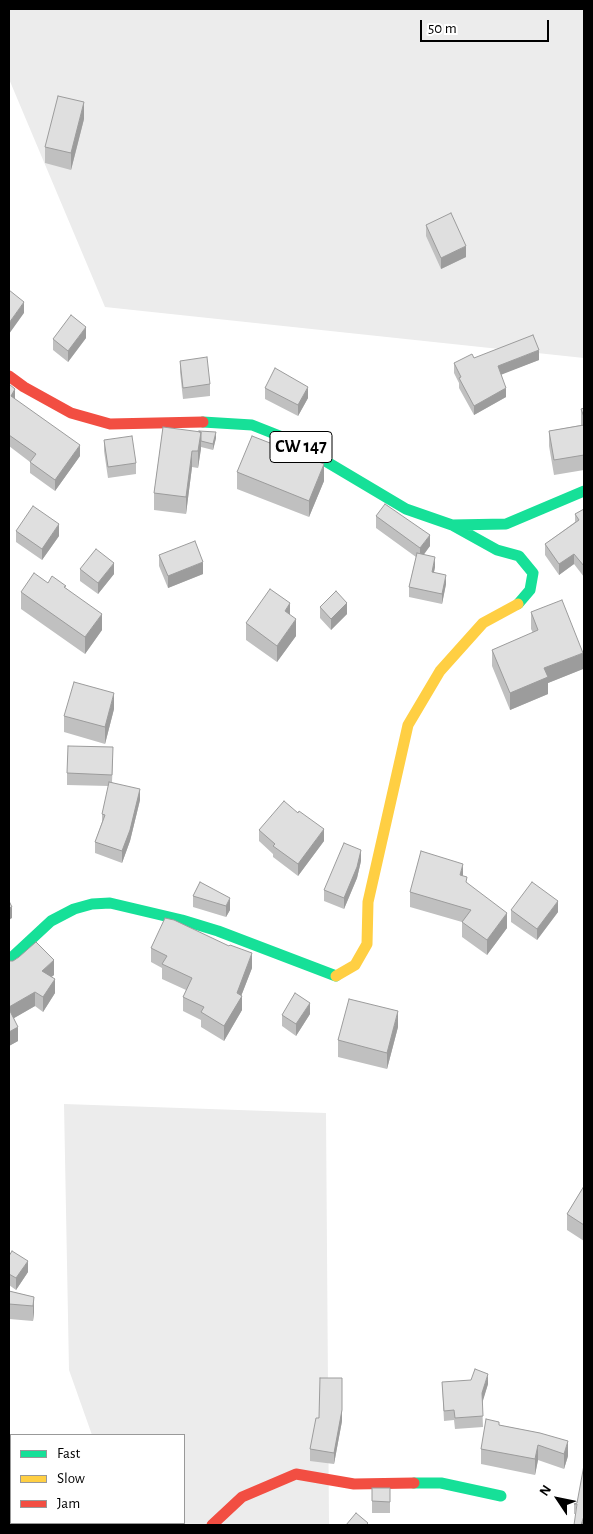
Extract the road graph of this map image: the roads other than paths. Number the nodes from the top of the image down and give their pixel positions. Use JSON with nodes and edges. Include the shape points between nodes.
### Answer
{"nodes":[{"id":1,"x":9,"y":376,"type":"edge"},
{"id":2,"x":584,"y":491,"type":"edge"},
{"id":3,"x":452,"y":525,"type":"junction"},
{"id":4,"x":9,"y":960,"type":"edge"},
{"id":5,"x":502,"y":1496,"type":"dead end"},
{"id":6,"x":212,"y":1525,"type":"edge"}],
"edges":[{"from":1,"to":3,"type":"street","number":"CW 147","via":[[71,413],[110,424],[196,421],[252,425],[290,440],[406,509]]},
{"from":2,"to":3,"type":"street","number":"CW 147","via":[[506,524]]},
{"from":3,"to":4,"type":"street","via":[[497,550],[519,556],[533,573],[530,590],[517,605],[483,623],[440,671],[408,726],[368,902],[367,944],[355,965],[335,976],[218,931],[110,903],[74,909],[51,921]]},
{"from":5,"to":6,"type":"street","via":[[441,1483],[354,1484],[296,1474],[242,1497]]}]}
